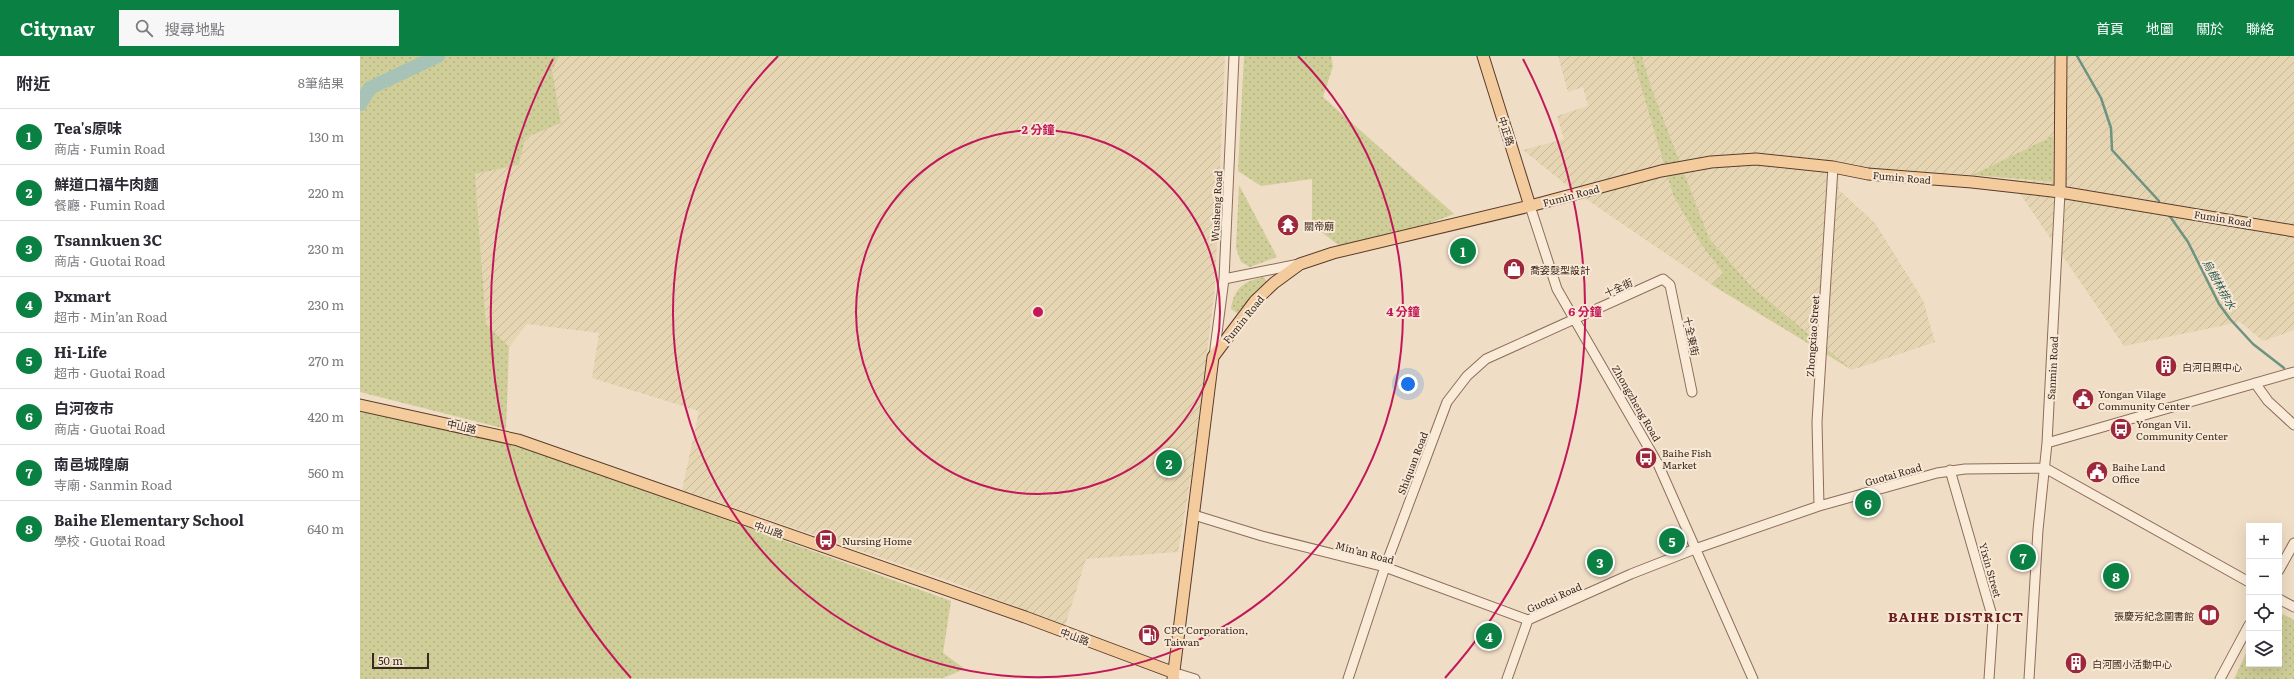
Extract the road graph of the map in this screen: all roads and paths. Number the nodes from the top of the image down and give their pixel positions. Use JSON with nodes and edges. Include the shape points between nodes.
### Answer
{"nodes":[{"id":1,"x":1234,"y":56,"type":"edge"},
{"id":2,"x":1482,"y":56,"type":"edge"},
{"id":3,"x":2061,"y":56,"type":"edge"},
{"id":4,"x":1834,"y":168,"type":"junction"},
{"id":5,"x":2060,"y":192,"type":"junction"},
{"id":6,"x":1530,"y":206,"type":"junction"},
{"id":7,"x":2294,"y":231,"type":"edge"},
{"id":8,"x":1300,"y":264,"type":"junction"},
{"id":9,"x":1224,"y":279,"type":"junction"},
{"id":10,"x":1670,"y":285,"type":"joint"},
{"id":11,"x":1575,"y":319,"type":"junction"},
{"id":12,"x":1214,"y":357,"type":"junction"},
{"id":13,"x":2294,"y":372,"type":"edge"},
{"id":14,"x":2255,"y":383,"type":"junction"},
{"id":15,"x":1692,"y":392,"type":"dead end"},
{"id":16,"x":360,"y":405,"type":"edge"},
{"id":17,"x":2294,"y":425,"type":"edge"},
{"id":18,"x":2047,"y":443,"type":"junction"},
{"id":19,"x":2045,"y":468,"type":"junction"},
{"id":20,"x":1950,"y":470,"type":"junction"},
{"id":21,"x":1819,"y":506,"type":"junction"},
{"id":22,"x":1194,"y":515,"type":"junction"},
{"id":23,"x":2294,"y":543,"type":"edge"},
{"id":24,"x":1695,"y":549,"type":"junction"},
{"id":25,"x":2282,"y":565,"type":"edge"},
{"id":26,"x":1384,"y":567,"type":"junction"},
{"id":27,"x":2246,"y":580,"type":"edge"},
{"id":28,"x":2282,"y":601,"type":"edge"},
{"id":29,"x":2294,"y":607,"type":"edge"},
{"id":30,"x":1528,"y":620,"type":"junction"},
{"id":31,"x":2246,"y":631,"type":"edge"},
{"id":32,"x":1172,"y":675,"type":"edge"},
{"id":33,"x":1195,"y":679,"type":"edge"},
{"id":34,"x":1348,"y":679,"type":"edge"},
{"id":35,"x":1507,"y":679,"type":"edge"},
{"id":36,"x":1753,"y":679,"type":"edge"},
{"id":37,"x":1989,"y":679,"type":"edge"},
{"id":38,"x":2029,"y":679,"type":"edge"},
{"id":39,"x":2220,"y":679,"type":"edge"}],
"edges":[{"from":1,"to":9,"type":"street","name":"Wusheng Road"},
{"from":2,"to":6,"type":"main road","name":"中正路"},
{"from":3,"to":5,"type":"main road","name":"Sanmin Road"},
{"from":4,"to":5,"type":"main road","name":"Fumin Road","via":[[1868,174]]},
{"from":4,"to":6,"type":"main road","name":"Fumin Road","via":[[1756,158],[1711,162],[1661,170]]},
{"from":4,"to":21,"type":"street","name":"Zhongxiao Street","via":[[1817,422]]},
{"from":5,"to":7,"type":"main road","name":"Fumin Road"},
{"from":5,"to":18,"type":"street","name":"Sanmin Road"},
{"from":6,"to":8,"type":"main road","name":"Fumin Road","via":[[1333,253]]},
{"from":6,"to":11,"type":"street","name":"Zhongzheng Road","via":[[1557,288]]},
{"from":8,"to":9,"type":"street"},
{"from":8,"to":12,"type":"main road","name":"Fumin Road","via":[[1255,301]]},
{"from":9,"to":12,"type":"street","name":"Wusheng Road"},
{"from":10,"to":11,"type":"street","name":"十全街","via":[[1663,279]]},
{"from":10,"to":15,"type":"street","name":"十全東街"},
{"from":11,"to":24,"type":"street","name":"Zhongzheng Road","via":[[1650,447]]},
{"from":11,"to":26,"type":"street","name":"Shiquan Road","via":[[1498,352],[1486,359],[1459,385],[1447,402]]},
{"from":12,"to":22,"type":"main road","name":"Fumin Road"},
{"from":13,"to":14,"type":"street"},
{"from":14,"to":17,"type":"street","via":[[2268,402]]},
{"from":14,"to":18,"type":"street"},
{"from":16,"to":32,"type":"main road","name":"中山路","via":[[518,440],[1025,617]]},
{"from":18,"to":19,"type":"street","name":"Sanmin Road"},
{"from":19,"to":20,"type":"street","name":"Guotai Road"},
{"from":19,"to":27,"type":"street"},
{"from":19,"to":38,"type":"street","name":"Sanmin Road","via":[[2037,545]]},
{"from":20,"to":21,"type":"street","name":"Guotai Road"},
{"from":20,"to":37,"type":"street","name":"Yixin Street","via":[[1993,619]]},
{"from":21,"to":24,"type":"street","name":"Guotai Road"},
{"from":22,"to":26,"type":"street","name":"Min’an Road","via":[[1262,536]]},
{"from":22,"to":32,"type":"main road","name":"Fumin Road"},
{"from":23,"to":25,"type":"street"},
{"from":24,"to":30,"type":"street","name":"Guotai Road","via":[[1630,574]]},
{"from":24,"to":36,"type":"street","name":"Zhongzheng Road"},
{"from":26,"to":30,"type":"street","name":"Min’an Road"},
{"from":26,"to":34,"type":"street","name":"Shiquan Road"},
{"from":28,"to":29,"type":"street"},
{"from":30,"to":35,"type":"street","name":"Guotai Road"},
{"from":31,"to":39,"type":"street"},
{"from":32,"to":33,"type":"street"}]}
